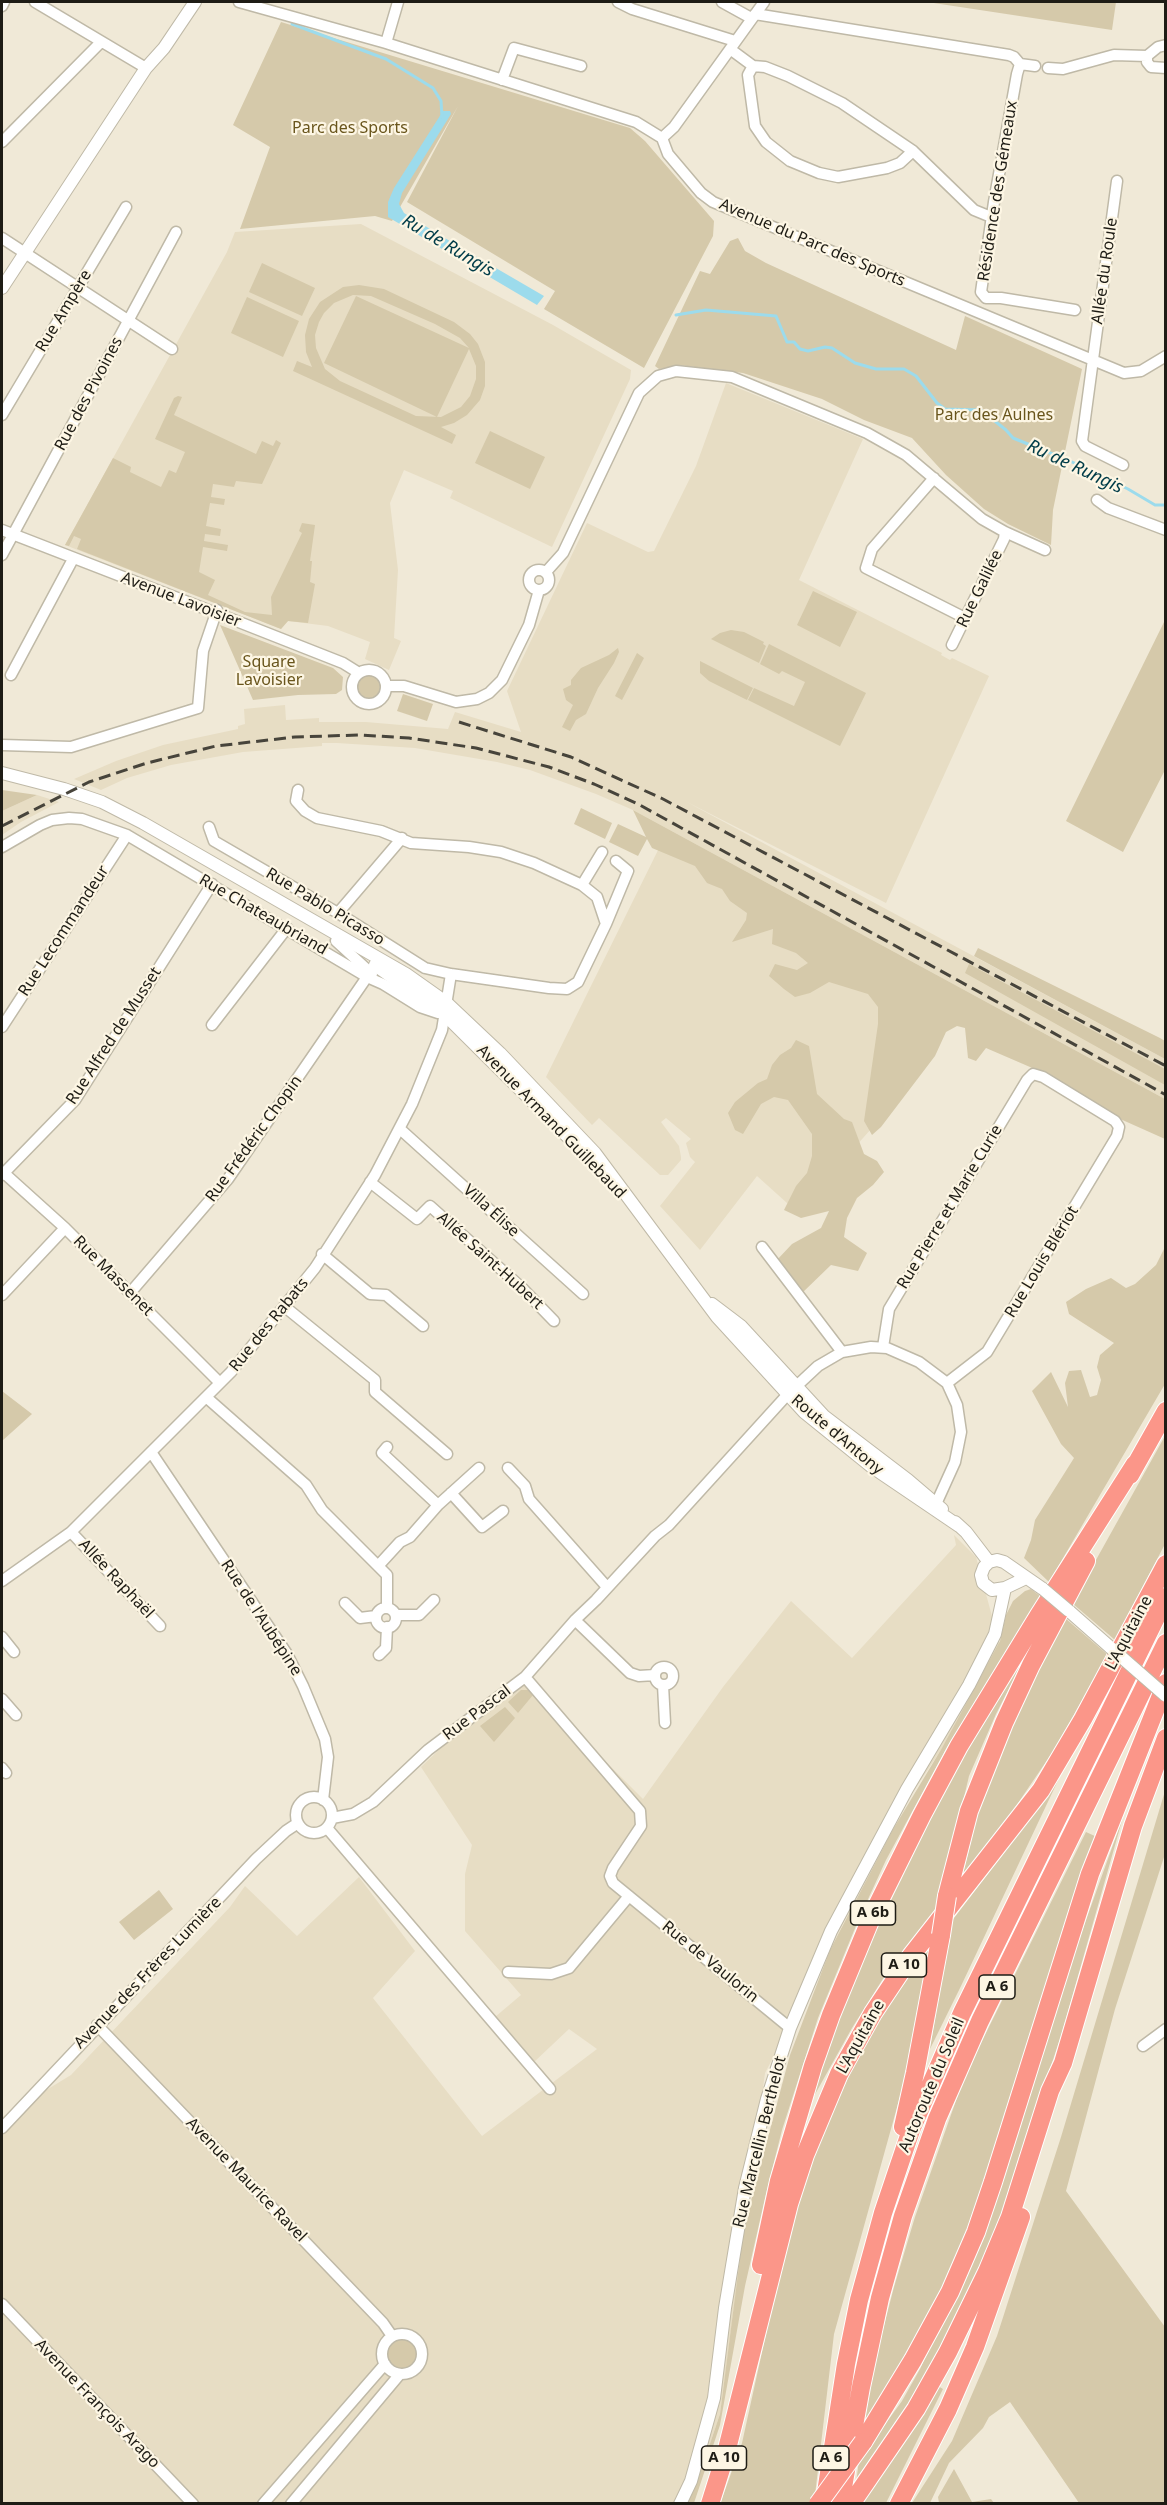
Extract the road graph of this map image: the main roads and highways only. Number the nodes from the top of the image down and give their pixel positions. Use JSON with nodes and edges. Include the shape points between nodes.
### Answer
{"nodes":[{"id":1,"x":1166,"y":1412,"type":"edge"},
{"id":2,"x":1136,"y":1464,"type":"junction"},
{"id":3,"x":1166,"y":1564,"type":"edge"},
{"id":4,"x":1166,"y":1597,"type":"edge"},
{"id":5,"x":1166,"y":1643,"type":"edge"},
{"id":6,"x":1166,"y":1683,"type":"edge"},
{"id":7,"x":1166,"y":1738,"type":"edge"},
{"id":8,"x":1063,"y":2063,"type":"junction"},
{"id":9,"x":883,"y":2213,"type":"junction"},
{"id":10,"x":736,"y":2412,"type":"junction"},
{"id":11,"x":849,"y":2502,"type":"edge"},
{"id":12,"x":710,"y":2504,"type":"edge"},
{"id":13,"x":818,"y":2504,"type":"edge"},
{"id":14,"x":824,"y":2504,"type":"edge"},
{"id":15,"x":899,"y":2504,"type":"edge"}],
"edges":[{"from":1,"to":2,"type":"highway","number":"A 6b"},
{"from":2,"to":9,"type":"highway","bridge":true,"via":[[1031,1665],[969,1811],[947,1896],[915,2073]]},
{"from":2,"to":10,"type":"highway","number":"A 6b","via":[[959,1746],[896,1864],[850,1967],[813,2066],[779,2181]]},
{"from":3,"to":10,"type":"highway","name":"L'Aquitaine","number":"A 10","via":[[1041,1790],[904,1965],[839,2074],[789,2204]]},
{"from":4,"to":9,"type":"highway","name":"Autoroute du Soleil","number":"A 6","via":[[939,2063]]},
{"from":5,"to":11,"type":"highway","name":"Autoroute du Soleil","number":"A 6","via":[[980,2021],[937,2119],[883,2287],[861,2387]]},
{"from":6,"to":13,"type":"highway","bridge":true,"via":[[1083,1896],[975,2232],[945,2302],[914,2360],[863,2442]]},
{"from":7,"to":8,"type":"highway","via":[[1133,1826]]},
{"from":8,"to":11,"type":"highway","via":[[1050,2091],[1010,2217],[969,2311],[916,2409]]},
{"from":8,"to":15,"type":"highway","via":[[1062,2089],[1000,2282],[948,2409]]},
{"from":9,"to":14,"type":"highway","name":"Autoroute du Soleil","number":"A 6","via":[[855,2322]]},
{"from":10,"to":12,"type":"highway","name":"L'Aquitaine","number":"A 10"}]}
